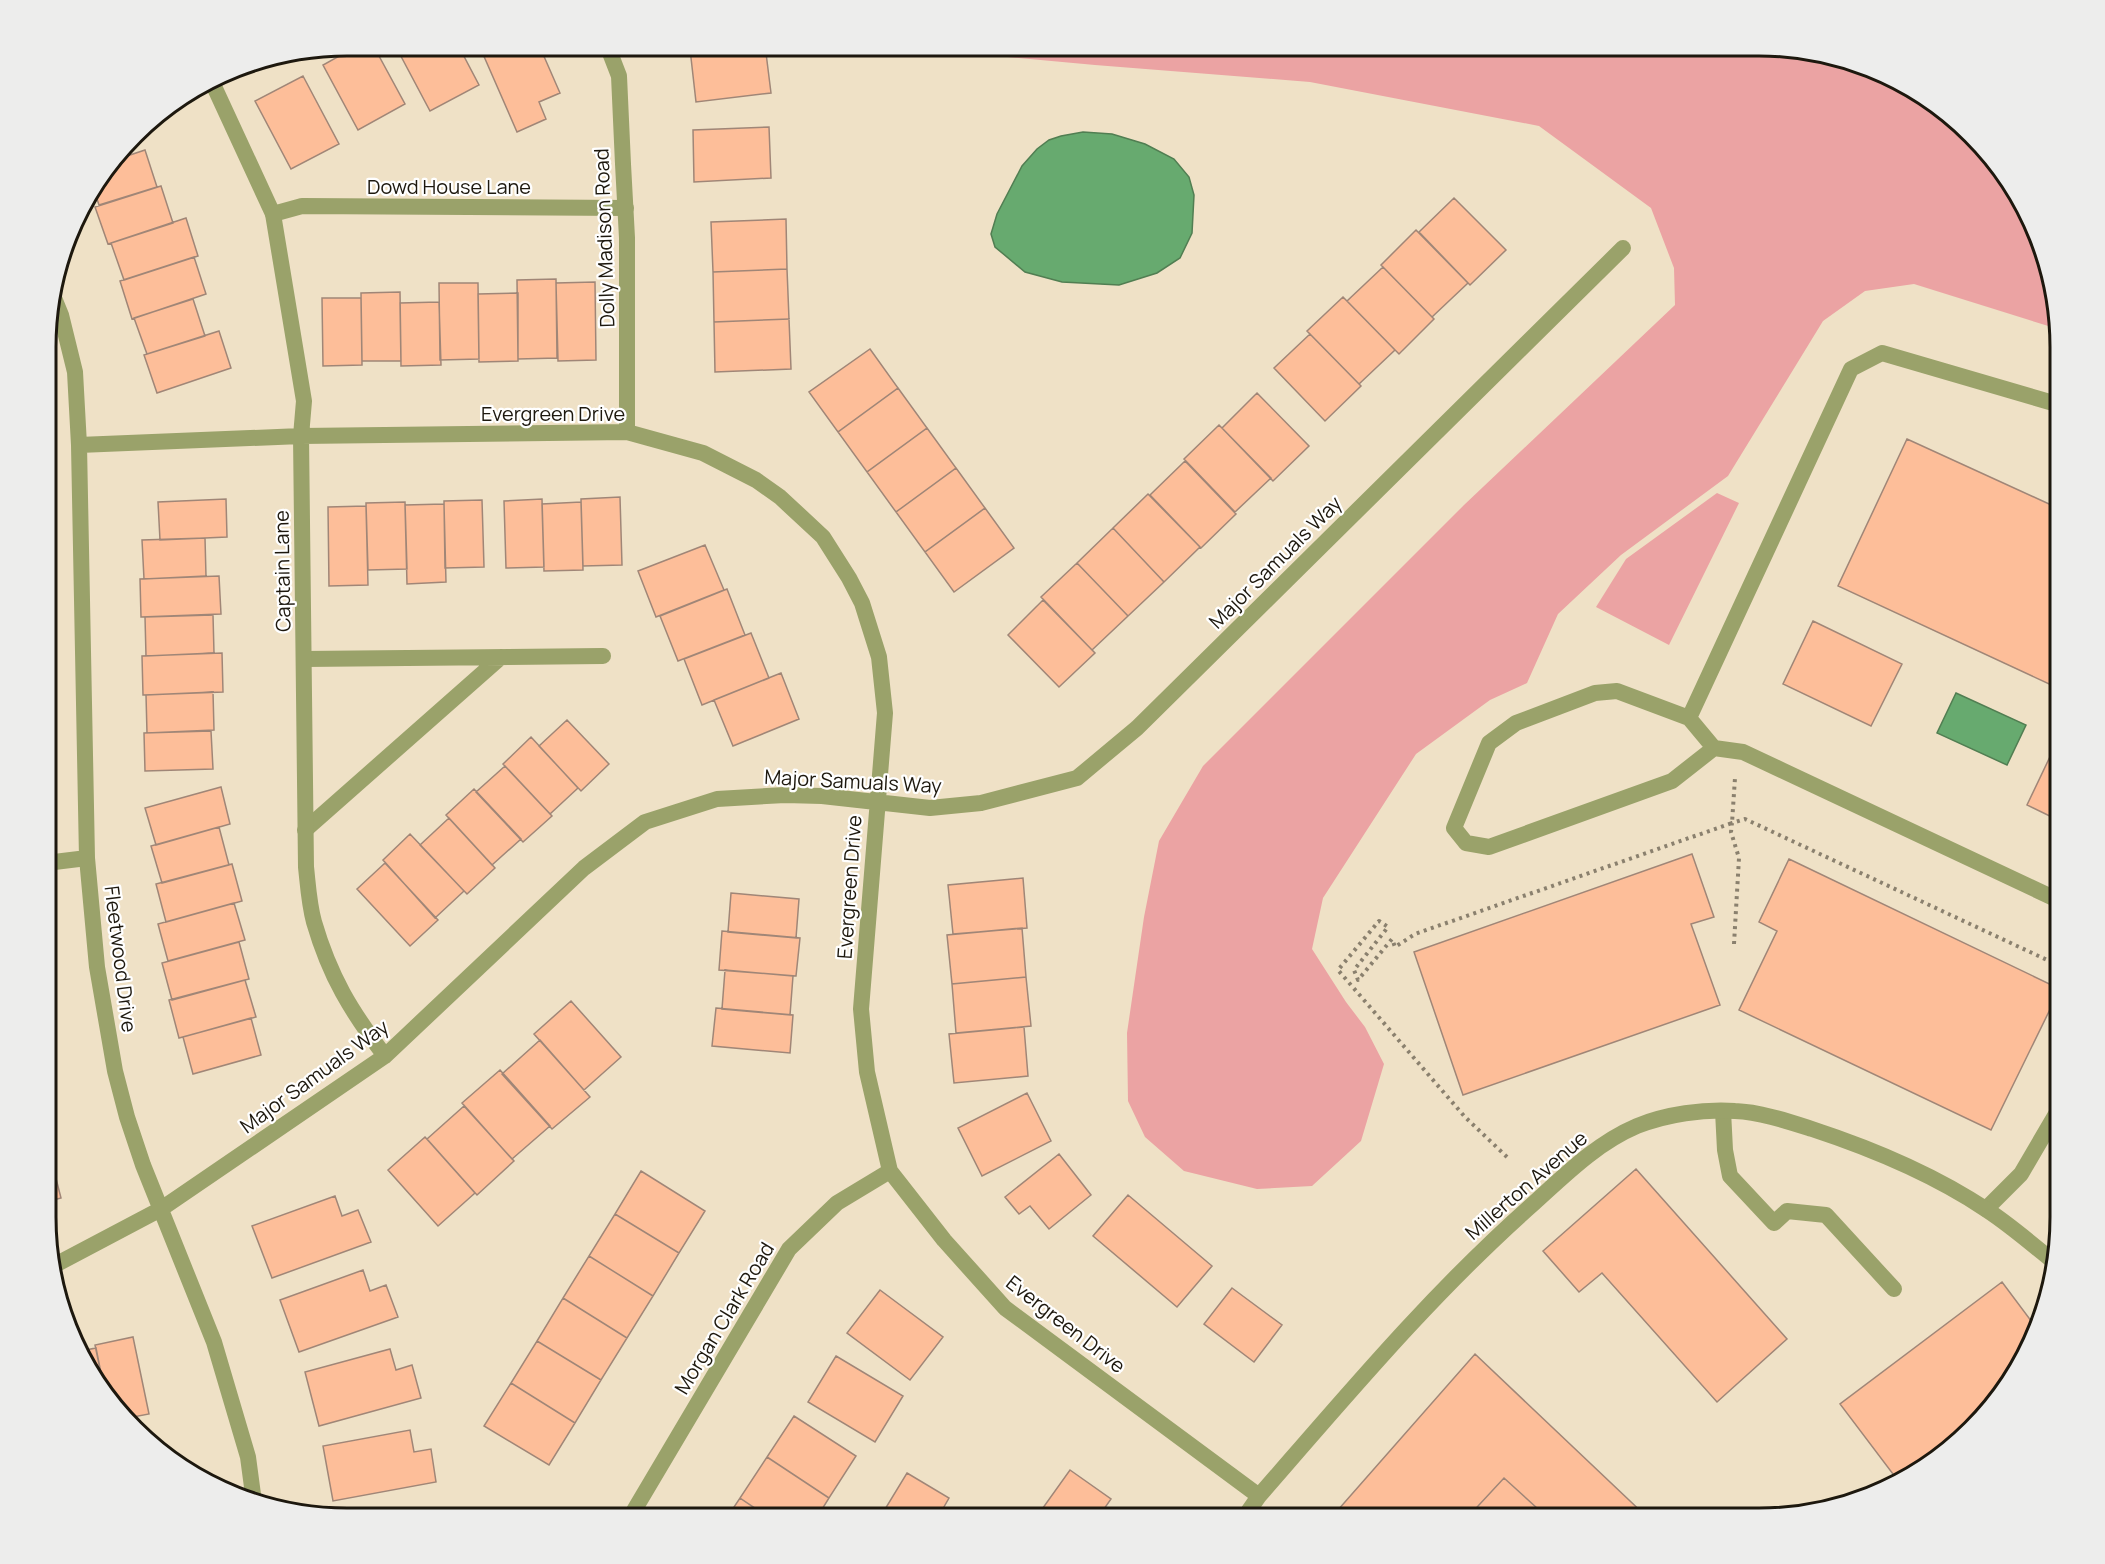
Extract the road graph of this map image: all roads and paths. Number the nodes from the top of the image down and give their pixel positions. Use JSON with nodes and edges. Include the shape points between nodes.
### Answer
{"nodes":[{"id":1,"x":611,"y":56,"type":"edge"},
{"id":2,"x":215,"y":87,"type":"edge"},
{"id":3,"x":626,"y":208,"type":"junction"},
{"id":4,"x":273,"y":214,"type":"junction"},
{"id":5,"x":1623,"y":248,"type":"dead end"},
{"id":6,"x":58,"y":308,"type":"edge"},
{"id":7,"x":2050,"y":402,"type":"edge"},
{"id":8,"x":627,"y":432,"type":"junction"},
{"id":9,"x":301,"y":436,"type":"junction"},
{"id":10,"x":79,"y":445,"type":"junction"},
{"id":11,"x":603,"y":656,"type":"dead end"},
{"id":12,"x":501,"y":657,"type":"junction"},
{"id":13,"x":304,"y":658,"type":"junction"},
{"id":14,"x":1689,"y":718,"type":"junction"},
{"id":15,"x":1714,"y":748,"type":"junction"},
{"id":16,"x":1736,"y":771,"type":"dead end"},
{"id":17,"x":877,"y":802,"type":"junction"},
{"id":18,"x":1732,"y":823,"type":"junction"},
{"id":19,"x":305,"y":830,"type":"junction"},
{"id":20,"x":87,"y":858,"type":"junction"},
{"id":21,"x":56,"y":861,"type":"edge"},
{"id":22,"x":2050,"y":896,"type":"edge"},
{"id":23,"x":1734,"y":944,"type":"dead end"},
{"id":24,"x":2050,"y":961,"type":"edge"},
{"id":25,"x":385,"y":1056,"type":"junction"},
{"id":26,"x":1723,"y":1111,"type":"junction"},
{"id":27,"x":2050,"y":1124,"type":"edge"},
{"id":28,"x":1507,"y":1157,"type":"dead end"},
{"id":29,"x":890,"y":1171,"type":"junction"},
{"id":30,"x":161,"y":1209,"type":"junction"},
{"id":31,"x":1986,"y":1209,"type":"junction"},
{"id":32,"x":2047,"y":1253,"type":"edge"},
{"id":33,"x":59,"y":1263,"type":"edge"},
{"id":34,"x":1894,"y":1289,"type":"dead end"},
{"id":35,"x":253,"y":1493,"type":"edge"},
{"id":36,"x":1259,"y":1496,"type":"junction"},
{"id":37,"x":635,"y":1508,"type":"edge"},
{"id":38,"x":1251,"y":1508,"type":"edge"}],
"edges":[{"from":1,"to":3,"type":"street","name":"Dolly Madison Road","via":[[619,76]]},
{"from":2,"to":4,"type":"street","name":"Captain Lane"},
{"from":3,"to":4,"type":"street","name":"Dowd House Lane","via":[[302,206]]},
{"from":3,"to":8,"type":"street","name":"Dolly Madison Road"},
{"from":4,"to":9,"type":"street","name":"Captain Lane","via":[[302,382]]},
{"from":5,"to":17,"type":"street","name":"Major Samuals Way","via":[[1137,728],[1077,778],[981,803],[930,808]]},
{"from":6,"to":10,"type":"street","name":"Fleetwood Drive","via":[[75,372]]},
{"from":7,"to":14,"type":"street","via":[[1882,353],[1851,369]]},
{"from":8,"to":9,"type":"street","name":"Evergreen Drive"},
{"from":8,"to":17,"type":"street","name":"Evergreen Drive","via":[[703,453],[756,480],[823,537],[862,603],[879,657],[885,713]]},
{"from":9,"to":10,"type":"street","name":"Evergreen Drive"},
{"from":9,"to":13,"type":"street","name":"Captain Lane"},
{"from":10,"to":20,"type":"street","name":"Fleetwood Drive"},
{"from":11,"to":12,"type":"street"},
{"from":12,"to":13,"type":"street"},
{"from":12,"to":19,"type":"street"},
{"from":13,"to":19,"type":"street","name":"Captain Lane"},
{"from":14,"to":15,"type":"street"},
{"from":14,"to":15,"type":"street","via":[[1617,691],[1595,693],[1516,723],[1489,743],[1454,828],[1466,843],[1489,847],[1672,781]]},
{"from":15,"to":22,"type":"street","via":[[1743,752]]},
{"from":16,"to":18,"type":"path"},
{"from":17,"to":25,"type":"street","name":"Major Samuals Way","via":[[785,795],[717,800],[645,822],[584,868]]},
{"from":17,"to":29,"type":"street","name":"Evergreen Drive","via":[[861,1009],[867,1072]]},
{"from":18,"to":23,"type":"path","via":[[1739,858]]},
{"from":18,"to":24,"type":"path","via":[[1745,819]]},
{"from":18,"to":28,"type":"path","via":[[1415,934],[1395,947],[1392,939],[1358,980],[1354,970],[1388,927],[1379,921],[1338,970],[1465,1116]]},
{"from":19,"to":25,"type":"street","name":"Captain Lane","via":[[314,921],[324,950],[346,1001]]},
{"from":20,"to":21,"type":"street"},
{"from":20,"to":30,"type":"street","name":"Fleetwood Drive","via":[[97,967],[115,1071],[127,1117]]},
{"from":25,"to":30,"type":"street","name":"Major Samuals Way"},
{"from":26,"to":31,"type":"street","name":"Millerton Avenue","via":[[1783,1120],[1863,1146]]},
{"from":26,"to":34,"type":"street","via":[[1730,1176],[1774,1223],[1787,1211],[1826,1215]]},
{"from":26,"to":36,"type":"street","name":"Millerton Avenue","via":[[1686,1113],[1639,1125],[1580,1161],[1487,1244],[1395,1340]]},
{"from":27,"to":31,"type":"street","via":[[2021,1174]]},
{"from":29,"to":36,"type":"street","name":"Evergreen Drive","via":[[944,1240],[1005,1308]]},
{"from":29,"to":37,"type":"street","name":"Morgan Clark Road","via":[[837,1203],[789,1249]]},
{"from":30,"to":33,"type":"street","name":"Major Samuals Way"},
{"from":30,"to":35,"type":"street","name":"Fleetwood Drive","via":[[214,1342],[248,1457]]},
{"from":31,"to":32,"type":"street","name":"Millerton Avenue"},
{"from":36,"to":38,"type":"street","name":"Millerton Avenue"}]}
